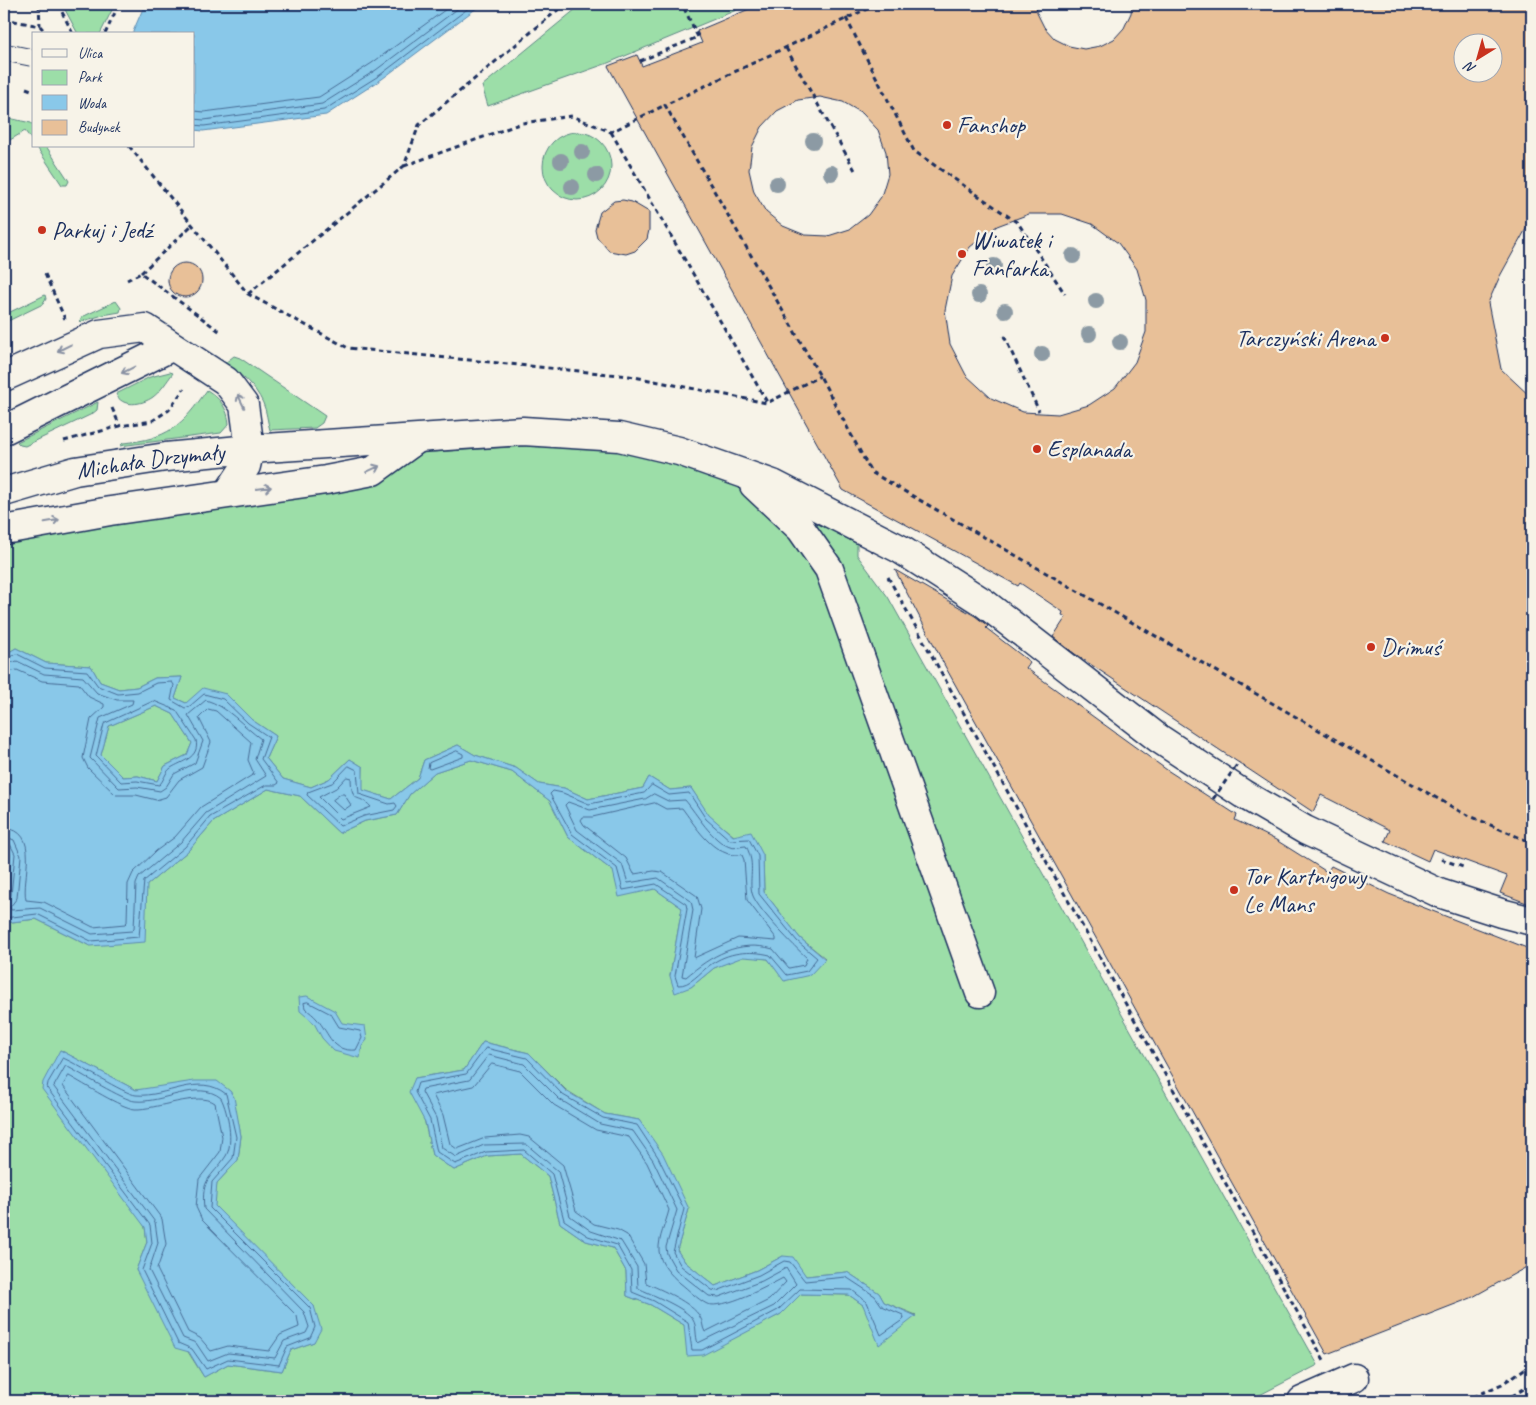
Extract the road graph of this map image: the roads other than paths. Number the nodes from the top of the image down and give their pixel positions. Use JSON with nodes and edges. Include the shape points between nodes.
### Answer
{"nodes":[{"id":1,"x":171,"y":347,"type":"junction"},
{"id":2,"x":4,"y":377,"type":"edge"},
{"id":3,"x":4,"y":430,"type":"edge"},
{"id":4,"x":418,"y":439,"type":"junction"},
{"id":5,"x":250,"y":449,"type":"junction"},
{"id":6,"x":736,"y":469,"type":"junction"},
{"id":7,"x":4,"y":492,"type":"edge"},
{"id":8,"x":228,"y":493,"type":"junction"},
{"id":9,"x":4,"y":530,"type":"edge"},
{"id":10,"x":1532,"y":921,"type":"edge"},
{"id":11,"x":980,"y":993,"type":"dead end"},
{"id":12,"x":1340,"y":1393,"type":"edge"},
{"id":13,"x":1302,"y":1401,"type":"edge"}],
"edges":[{"from":1,"to":2,"type":"street","one_way":true,"via":[[145,328],[99,334]]},
{"from":1,"to":3,"type":"street","one_way":true},
{"from":5,"to":1,"type":"street","one_way":true,"via":[[245,411],[238,394],[226,381]]},
{"from":4,"to":5,"type":"street"},
{"from":4,"to":6,"type":"street","via":[[523,431],[619,437]]},
{"from":8,"to":4,"type":"street","name":"Michała Drzymały","one_way":true,"via":[[373,471]]},
{"from":5,"to":7,"type":"street","name":"Michała Drzymały","via":[[166,457],[75,471]]},
{"from":5,"to":8,"type":"street","name":"Michała Drzymały","via":[[246,466]]},
{"from":6,"to":10,"type":"street","via":[[773,484],[892,544],[978,598],[1158,738],[1250,798],[1313,834],[1431,889],[1501,914]]},
{"from":6,"to":11,"type":"street","via":[[800,529],[829,569]]},
{"from":9,"to":8,"type":"street","name":"Michała Drzymały","one_way":true},
{"from":12,"to":13,"type":"street"}]}
